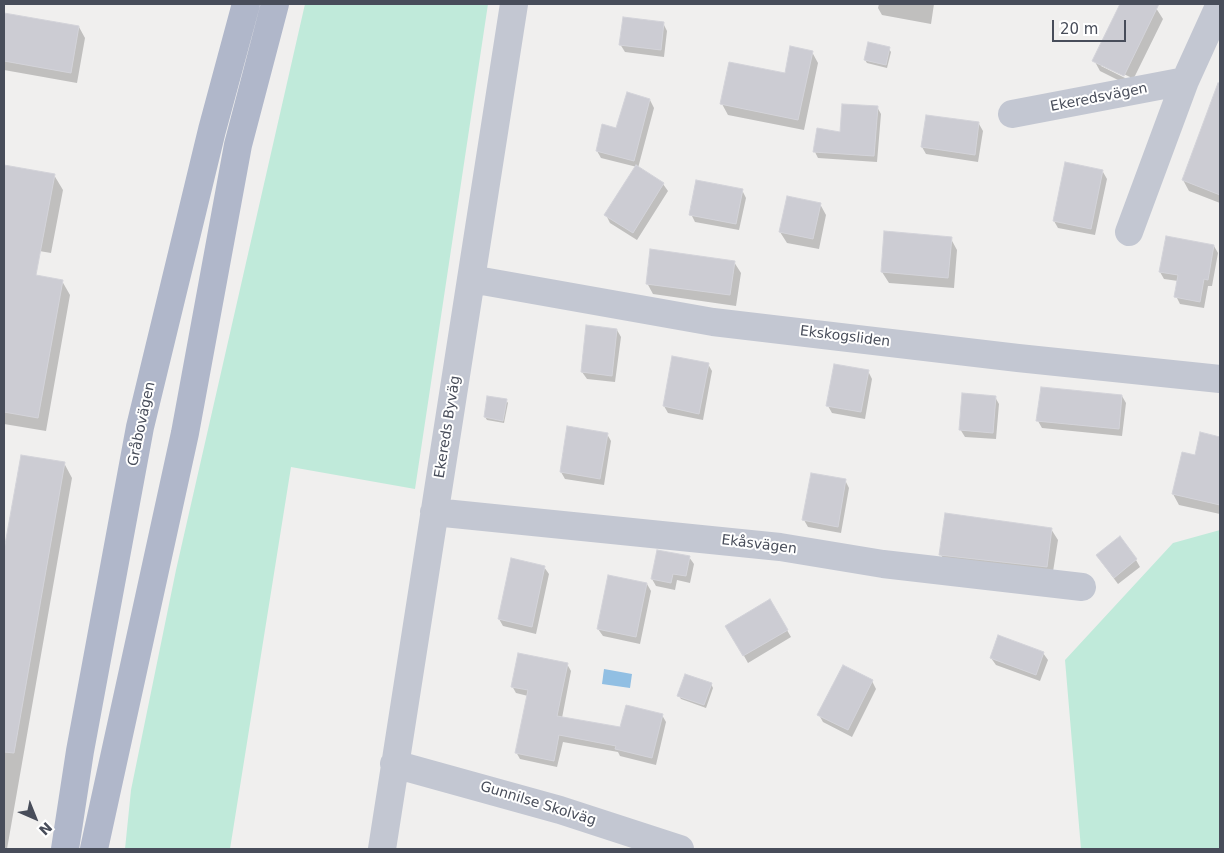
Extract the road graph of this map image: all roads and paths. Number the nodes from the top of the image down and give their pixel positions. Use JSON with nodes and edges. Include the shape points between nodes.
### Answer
{"nodes":[{"id":1,"x":246,"y":4,"type":"edge"},
{"id":2,"x":275,"y":4,"type":"edge"},
{"id":3,"x":514,"y":4,"type":"edge"},
{"id":4,"x":1220,"y":4,"type":"edge"},
{"id":5,"x":1185,"y":81,"type":"junction"},
{"id":6,"x":1012,"y":114,"type":"dead end"},
{"id":7,"x":1129,"y":232,"type":"dead end"},
{"id":8,"x":471,"y":279,"type":"junction"},
{"id":9,"x":1220,"y":379,"type":"edge"},
{"id":10,"x":434,"y":512,"type":"junction"},
{"id":11,"x":1082,"y":587,"type":"dead end"},
{"id":12,"x":394,"y":764,"type":"junction"},
{"id":13,"x":65,"y":849,"type":"edge"},
{"id":14,"x":94,"y":849,"type":"edge"},
{"id":15,"x":382,"y":849,"type":"edge"},
{"id":16,"x":680,"y":849,"type":"edge"}],
"edges":[{"from":1,"to":13,"type":"main road","name":"Gråbovägen","via":[[140,427]]},
{"from":2,"to":14,"type":"main road","via":[[238,145],[185,433]]},
{"from":3,"to":8,"type":"street","name":"Ekereds Byväg"},
{"from":4,"to":5,"type":"street"},
{"from":5,"to":6,"type":"street","name":"Ekeredsvägen"},
{"from":5,"to":7,"type":"street"},
{"from":8,"to":9,"type":"street","name":"Ekskogsliden","via":[[713,322]]},
{"from":8,"to":10,"type":"street","name":"Ekereds Byväg"},
{"from":10,"to":11,"type":"street","name":"Ekåsvägen","via":[[780,547],[883,564]]},
{"from":10,"to":12,"type":"street","name":"Ekereds Byväg"},
{"from":12,"to":15,"type":"street","name":"Ekereds Byväg"},
{"from":12,"to":16,"type":"street","name":"Gunnilse Skolväg","via":[[560,810]]}]}
